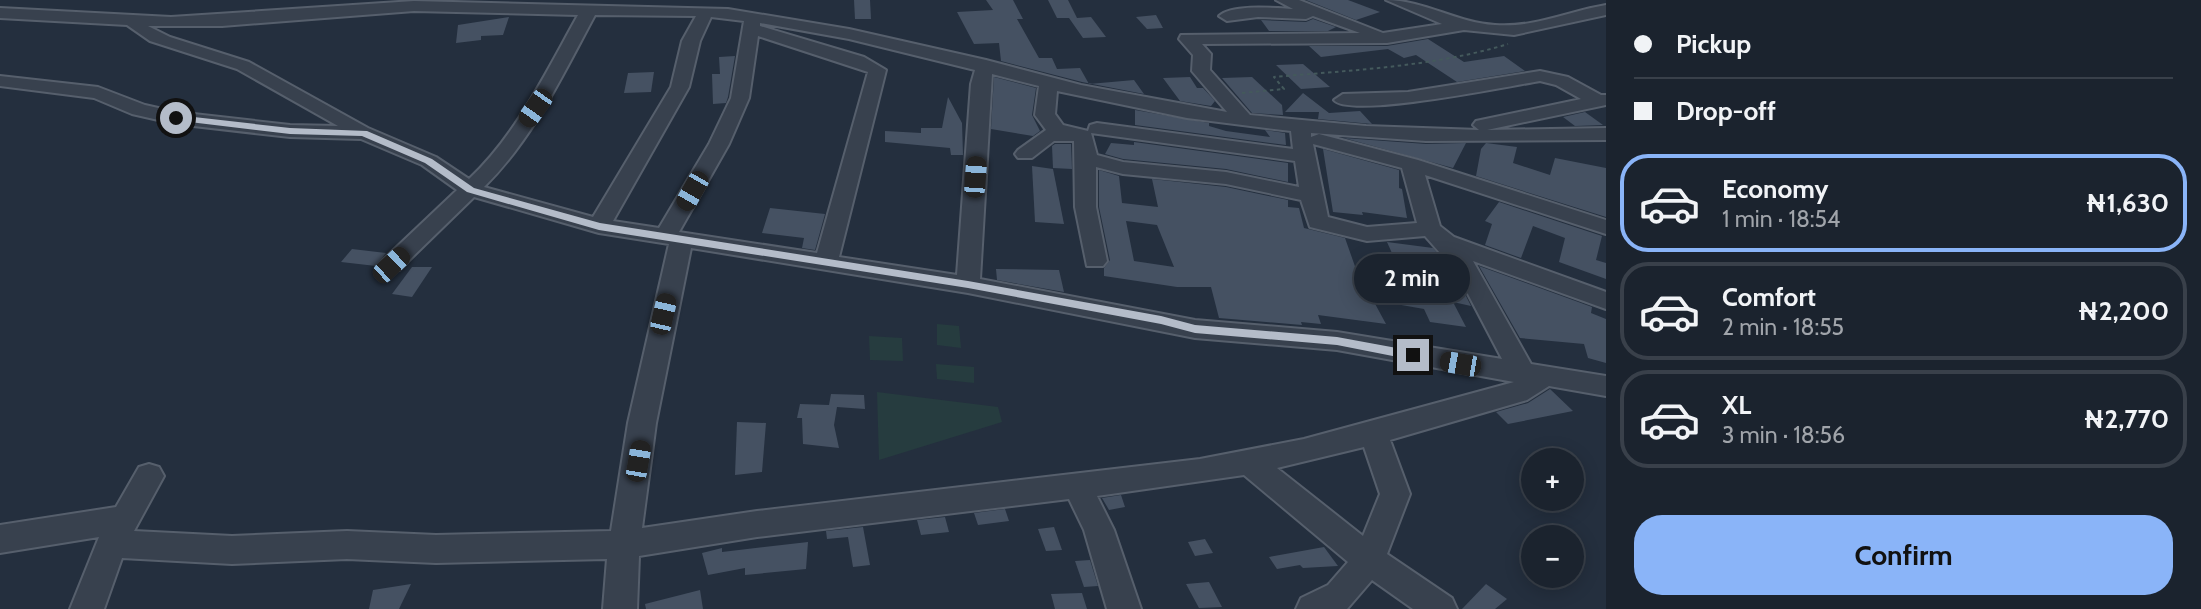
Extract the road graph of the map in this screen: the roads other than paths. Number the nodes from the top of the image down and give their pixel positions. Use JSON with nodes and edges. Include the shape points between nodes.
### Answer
{"nodes":[{"id":1,"x":1284,"y":0,"type":"edge"},
{"id":2,"x":1394,"y":0,"type":"edge"},
{"id":3,"x":616,"y":4,"type":"edge"},
{"id":4,"x":699,"y":6,"type":"edge"},
{"id":5,"x":590,"y":9,"type":"junction"},
{"id":6,"x":1606,"y":10,"type":"edge"},
{"id":7,"x":1317,"y":12,"type":"junction"},
{"id":8,"x":0,"y":13,"type":"edge"},
{"id":9,"x":1227,"y":16,"type":"dead end"},
{"id":10,"x":133,"y":21,"type":"junction"},
{"id":11,"x":752,"y":23,"type":"junction"},
{"id":12,"x":1461,"y":26,"type":"junction"},
{"id":13,"x":1385,"y":38,"type":"junction"},
{"id":14,"x":986,"y":65,"type":"junction"},
{"id":15,"x":0,"y":80,"type":"edge"},
{"id":16,"x":1048,"y":84,"type":"junction"},
{"id":17,"x":1343,"y":100,"type":"dead end"},
{"id":18,"x":1601,"y":100,"type":"edge"},
{"id":19,"x":1156,"y":106,"type":"junction"},
{"id":20,"x":1244,"y":120,"type":"junction"},
{"id":21,"x":1090,"y":132,"type":"junction"},
{"id":22,"x":364,"y":133,"type":"junction"},
{"id":23,"x":1420,"y":134,"type":"junction"},
{"id":24,"x":1604,"y":136,"type":"edge"},
{"id":25,"x":1302,"y":139,"type":"junction"},
{"id":26,"x":1025,"y":154,"type":"dead end"},
{"id":27,"x":1088,"y":159,"type":"junction"},
{"id":28,"x":1411,"y":164,"type":"junction"},
{"id":29,"x":471,"y":190,"type":"junction"},
{"id":30,"x":1311,"y":196,"type":"junction"},
{"id":31,"x":599,"y":226,"type":"junction"},
{"id":32,"x":1606,"y":227,"type":"edge"},
{"id":33,"x":1438,"y":236,"type":"junction"},
{"id":34,"x":672,"y":239,"type":"junction"},
{"id":35,"x":1095,"y":261,"type":"dead end"},
{"id":36,"x":826,"y":263,"type":"junction"},
{"id":37,"x":391,"y":265,"type":"dead end"},
{"id":38,"x":968,"y":285,"type":"junction"},
{"id":39,"x":1606,"y":301,"type":"edge"},
{"id":40,"x":1533,"y":376,"type":"junction"},
{"id":41,"x":1606,"y":386,"type":"edge"},
{"id":42,"x":1373,"y":433,"type":"junction"},
{"id":43,"x":1249,"y":462,"type":"junction"},
{"id":44,"x":149,"y":476,"type":"dead end"},
{"id":45,"x":1078,"y":487,"type":"junction"},
{"id":46,"x":118,"y":531,"type":"junction"},
{"id":47,"x":0,"y":539,"type":"edge"},
{"id":48,"x":623,"y":545,"type":"junction"},
{"id":49,"x":1369,"y":559,"type":"junction"},
{"id":50,"x":86,"y":609,"type":"edge"},
{"id":51,"x":620,"y":609,"type":"edge"},
{"id":52,"x":1124,"y":609,"type":"edge"},
{"id":53,"x":1313,"y":609,"type":"edge"},
{"id":54,"x":1440,"y":609,"type":"edge"}],
"edges":[{"from":1,"to":7,"type":"street"},
{"from":2,"to":12,"type":"street"},
{"from":3,"to":4,"type":"street","via":[[670,10]]},
{"from":3,"to":5,"type":"street"},
{"from":4,"to":11,"type":"street"},
{"from":4,"to":31,"type":"street","via":[[680,87]]},
{"from":5,"to":10,"type":"street","via":[[511,12],[415,6],[198,22]]},
{"from":5,"to":29,"type":"street","via":[[535,108]]},
{"from":6,"to":12,"type":"street","via":[[1517,29]]},
{"from":7,"to":9,"type":"street"},
{"from":7,"to":13,"type":"street"},
{"from":8,"to":10,"type":"street"},
{"from":10,"to":22,"type":"street","via":[[157,39],[228,59]]},
{"from":11,"to":14,"type":"street","via":[[889,43]]},
{"from":11,"to":34,"type":"street","via":[[740,98]]},
{"from":11,"to":36,"type":"street","via":[[810,48],[862,60],[877,70]]},
{"from":12,"to":13,"type":"street"},
{"from":13,"to":20,"type":"street","via":[[1187,38],[1202,54],[1201,71]]},
{"from":14,"to":16,"type":"street"},
{"from":14,"to":38,"type":"street","via":[[980,84]]},
{"from":15,"to":22,"type":"street","via":[[98,93],[139,110],[176,118],[290,131]]},
{"from":16,"to":19,"type":"street"},
{"from":16,"to":21,"type":"street","via":[[1045,115],[1056,129]]},
{"from":17,"to":18,"type":"street","via":[[1408,98],[1540,76]]},
{"from":18,"to":23,"type":"street","via":[[1499,123]]},
{"from":19,"to":20,"type":"street"},
{"from":19,"to":21,"type":"street"},
{"from":20,"to":25,"type":"street"},
{"from":21,"to":25,"type":"street"},
{"from":21,"to":26,"type":"street","via":[[1049,135]]},
{"from":21,"to":27,"type":"street"},
{"from":22,"to":29,"type":"street","via":[[429,161]]},
{"from":23,"to":24,"type":"street"},
{"from":23,"to":25,"type":"street"},
{"from":25,"to":28,"type":"street"},
{"from":25,"to":30,"type":"street"},
{"from":27,"to":30,"type":"street","via":[[1123,168],[1226,178]]},
{"from":27,"to":35,"type":"street","via":[[1084,188]]},
{"from":28,"to":32,"type":"street"},
{"from":28,"to":33,"type":"street"},
{"from":29,"to":31,"type":"street"},
{"from":29,"to":37,"type":"street"},
{"from":30,"to":33,"type":"street","via":[[1318,222],[1367,234]]},
{"from":31,"to":34,"type":"street"},
{"from":33,"to":39,"type":"street"},
{"from":33,"to":40,"type":"street","via":[[1466,268]]},
{"from":34,"to":36,"type":"street"},
{"from":34,"to":48,"type":"street"},
{"from":36,"to":38,"type":"street"},
{"from":38,"to":40,"type":"street","via":[[1195,329],[1337,341]]},
{"from":40,"to":41,"type":"street"},
{"from":40,"to":42,"type":"street","via":[[1517,393]]},
{"from":42,"to":43,"type":"street"},
{"from":42,"to":49,"type":"street","via":[[1395,494]]},
{"from":43,"to":45,"type":"street"},
{"from":43,"to":49,"type":"street"},
{"from":44,"to":46,"type":"street"},
{"from":45,"to":48,"type":"street","via":[[771,522]]},
{"from":45,"to":52,"type":"street","via":[[1099,530]]},
{"from":46,"to":47,"type":"street"},
{"from":46,"to":48,"type":"street","via":[[232,550],[348,545],[436,549]]},
{"from":46,"to":50,"type":"street"},
{"from":48,"to":51,"type":"street"},
{"from":49,"to":53,"type":"street","via":[[1339,596]]},
{"from":49,"to":54,"type":"street"}]}
